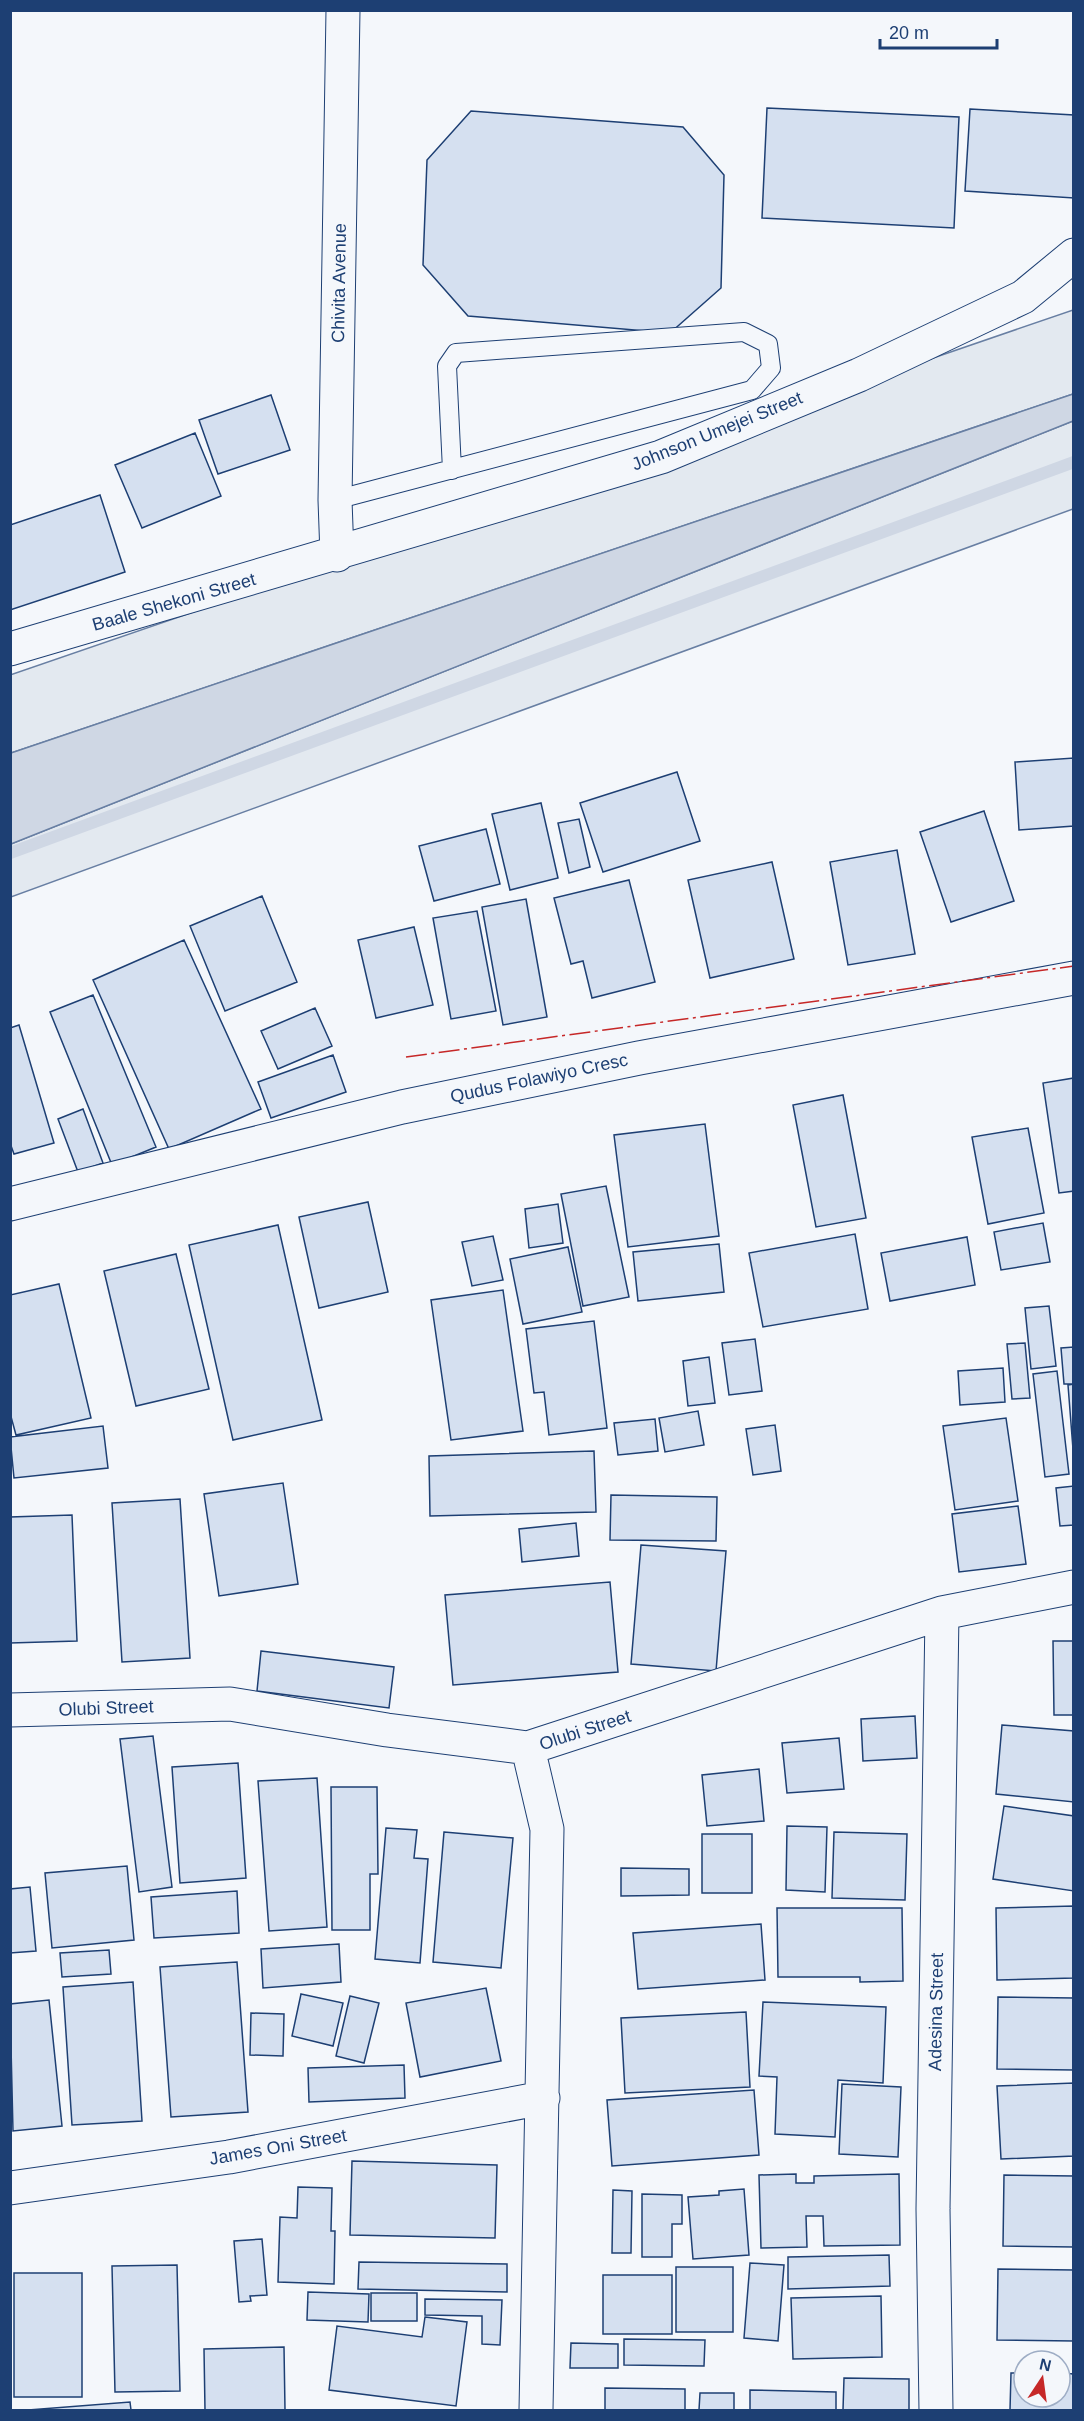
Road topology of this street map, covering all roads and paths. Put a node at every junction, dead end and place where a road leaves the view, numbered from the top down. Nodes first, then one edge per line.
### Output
1 (343, 10) edge
2 (1074, 255) edge
3 (452, 470) junction
4 (335, 500) junction
5 (337, 555) junction
6 (10, 649) edge
7 (1074, 978) edge
8 (10, 1204) edge
9 (1074, 1587) edge
10 (942, 1613) junction
11 (10, 1710) edge
12 (528, 1748) junction
13 (543, 2098) junction
14 (10, 2188) edge
15 (536, 2410) edge
16 (936, 2410) edge

1 - 4 street, Chivita Avenue
2 - 5 street, Johnson Umejei Street
3 - 3 lane
3 - 4 lane
4 - 5 street, Chivita Avenue
5 - 6 street, Baale Shekoni Street
7 - 8 street, Qudus Folawiyo Cresc
9 - 10 street, Olubi Street
10 - 12 street, Olubi Street
10 - 16 street, Adesina Street
11 - 12 street, Olubi Street
12 - 13 street
13 - 14 street, James Oni Street
13 - 15 street

